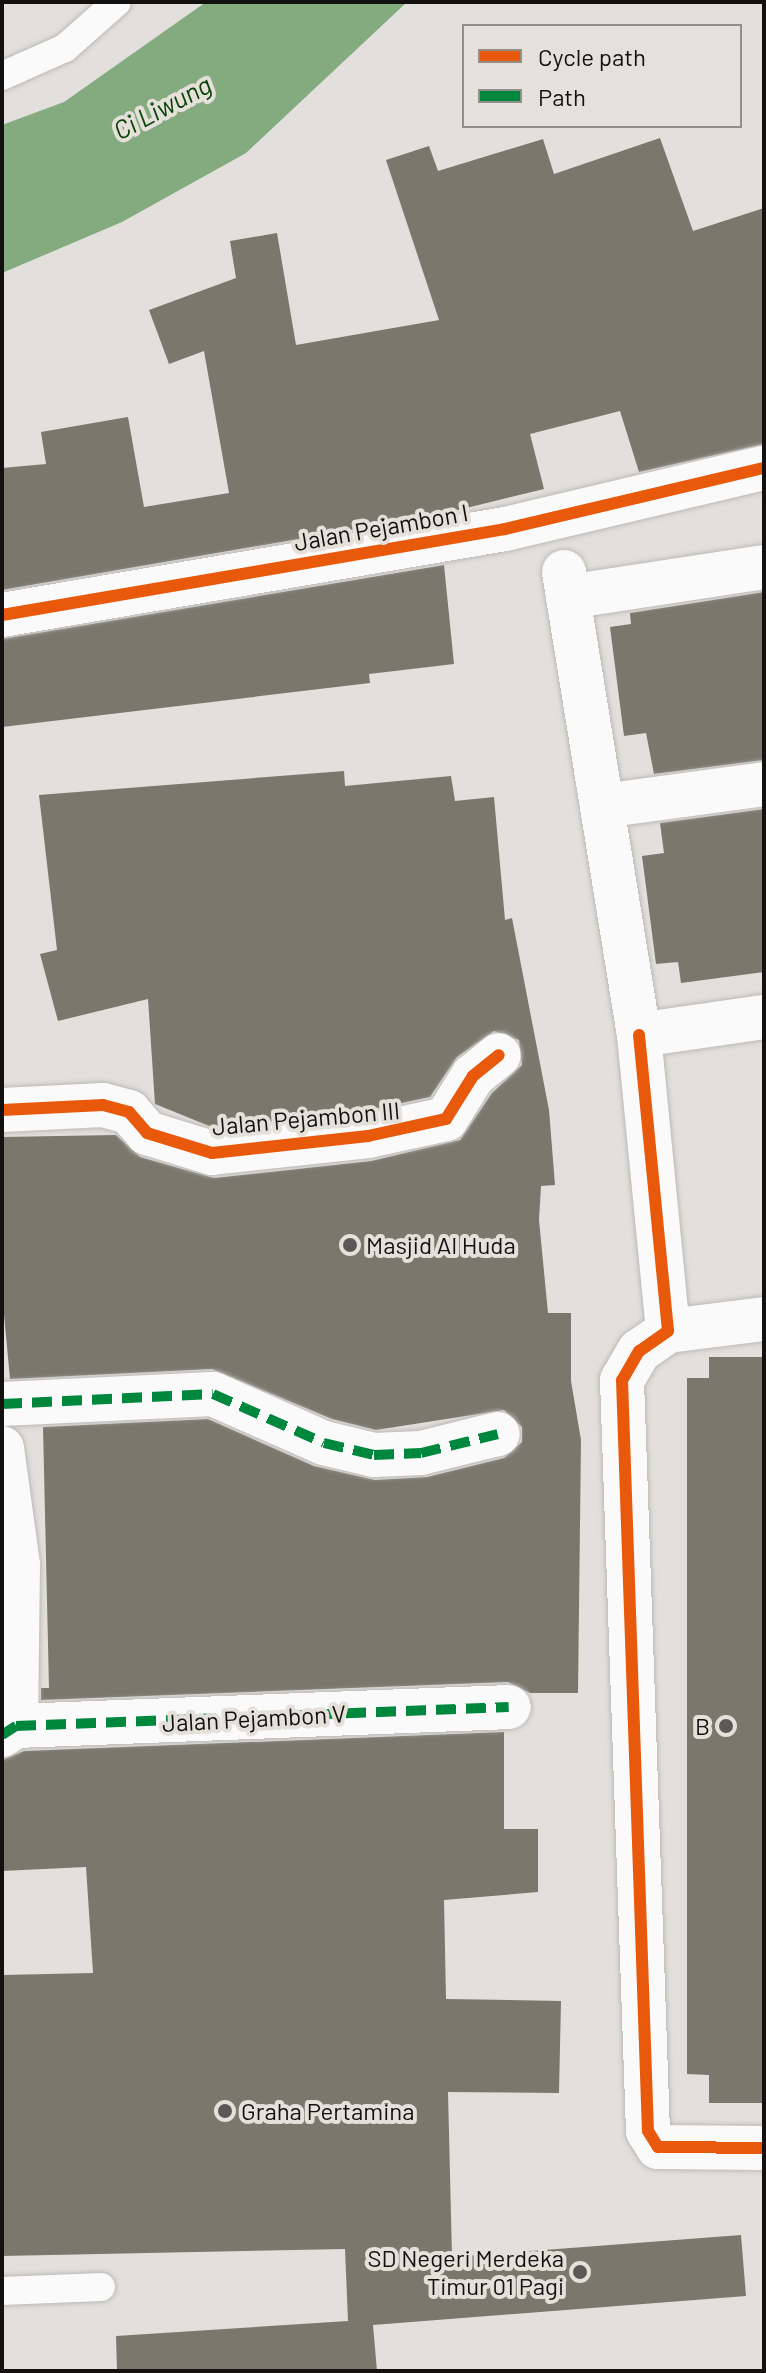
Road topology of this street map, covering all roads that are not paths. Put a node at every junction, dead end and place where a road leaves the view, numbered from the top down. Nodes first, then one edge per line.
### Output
1 (117, 2) edge
2 (2, 76) edge
3 (764, 468) edge
4 (764, 567) edge
5 (2, 615) edge
6 (764, 784) edge
7 (602, 806) junction
8 (764, 1017) edge
9 (639, 1035) junction
10 (499, 1055) dead end
11 (2, 1110) edge
12 (764, 1319) edge
13 (668, 1331) junction
14 (2, 1404) edge
15 (498, 1434) dead end
16 (2, 1448) edge
17 (509, 1707) dead end
18 (9, 1730) edge
19 (764, 2148) edge
20 (101, 2287) dead end
21 (2, 2291) edge

1 - 2 lane
3 - 5 street, Jalan Pejambon I
4 - 7 street
6 - 7 street
7 - 9 street
8 - 9 street
9 - 13 street
10 - 11 street, Jalan Pejambon III
12 - 13 street
13 - 19 street
14 - 15 street
16 - 18 street
17 - 18 street, Jalan Pejambon V
20 - 21 lane

